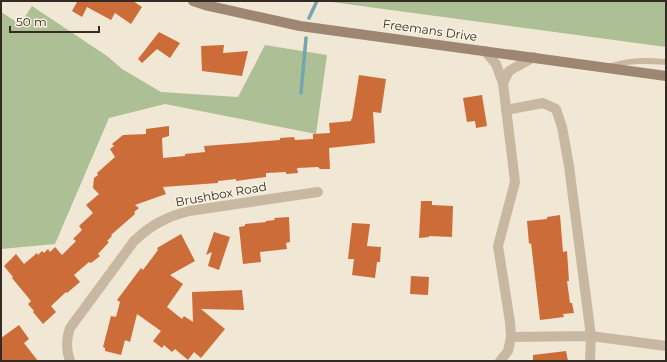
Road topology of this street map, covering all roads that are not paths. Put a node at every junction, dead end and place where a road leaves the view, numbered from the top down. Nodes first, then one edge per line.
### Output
1 (193, 1) edge
2 (485, 51) junction
3 (534, 57) junction
4 (666, 62) edge
5 (607, 67) junction
6 (666, 76) edge
7 (503, 83) junction
8 (506, 110) junction
9 (318, 192) dead end
10 (591, 336) junction
11 (511, 337) junction
12 (666, 346) edge
13 (70, 361) edge
14 (500, 361) edge
15 (590, 361) edge

1 - 2 main road, Freemans Drive
2 - 3 main road, Freemans Drive
2 - 7 street
3 - 5 main road, Freemans Drive
3 - 7 street
4 - 5 lane
5 - 6 main road, Freemans Drive
7 - 8 street
8 - 10 street
8 - 11 street
9 - 13 street, Brushbox Road
10 - 11 street
10 - 12 street
10 - 15 street
11 - 14 street

